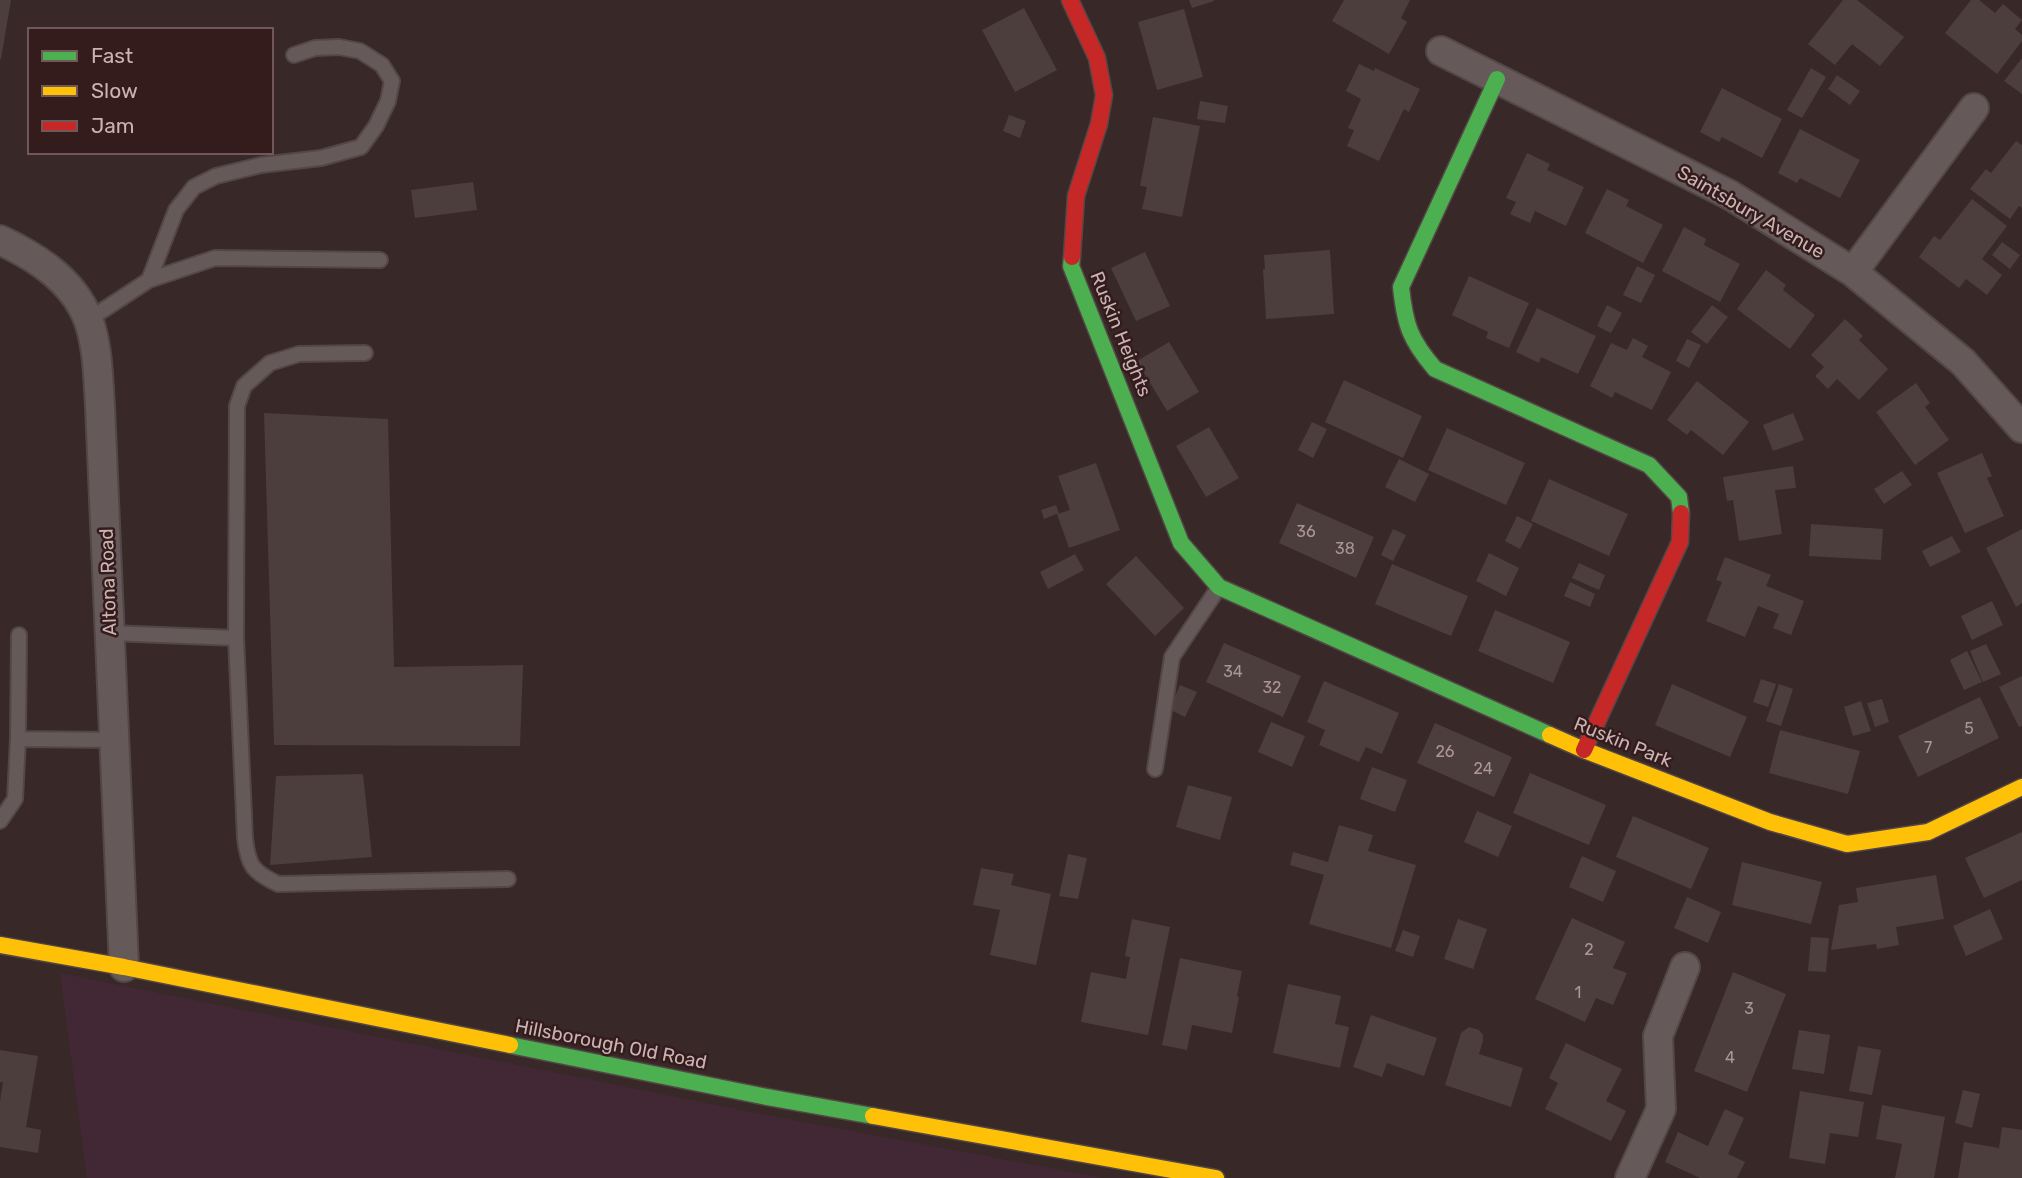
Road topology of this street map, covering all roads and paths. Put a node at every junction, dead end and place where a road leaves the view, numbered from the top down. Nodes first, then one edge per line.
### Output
1 (1070, 0) edge
2 (1441, 51) dead end
3 (294, 55) dead end
4 (1497, 79) junction
5 (1974, 108) dead end
6 (0, 240) edge
7 (380, 260) dead end
8 (1853, 271) junction
9 (149, 280) junction
10 (88, 320) junction
11 (365, 353) dead end
12 (2022, 428) edge
13 (1219, 587) junction
14 (110, 633) junction
15 (19, 635) dead end
16 (236, 638) junction
17 (18, 739) junction
18 (115, 740) junction
19 (1584, 750) junction
20 (1155, 769) dead end
21 (2022, 788) edge
22 (0, 821) edge
23 (508, 878) dead end
24 (0, 945) edge
25 (124, 967) junction
26 (1685, 967) dead end
27 (1216, 1178) edge
28 (1630, 1178) edge

1 - 13 street, Ruskin Heights
2 - 4 street, Saintsbury Avenue
3 - 9 lane
4 - 8 street, Saintsbury Avenue
4 - 19 street
5 - 8 street
6 - 10 street, Altona Road
7 - 9 lane
8 - 12 street, Saintsbury Avenue
9 - 10 lane
10 - 14 street, Altona Road
11 - 16 lane
13 - 19 street, Ruskin Park
13 - 20 lane
14 - 16 lane
14 - 18 street, Altona Road
15 - 17 lane
16 - 23 lane
17 - 18 lane
17 - 22 lane
18 - 25 street, Altona Road
19 - 21 street, Ruskin Park
24 - 25 street, Hillsborough Old Road
25 - 27 street, Hillsborough Old Road
26 - 28 street

